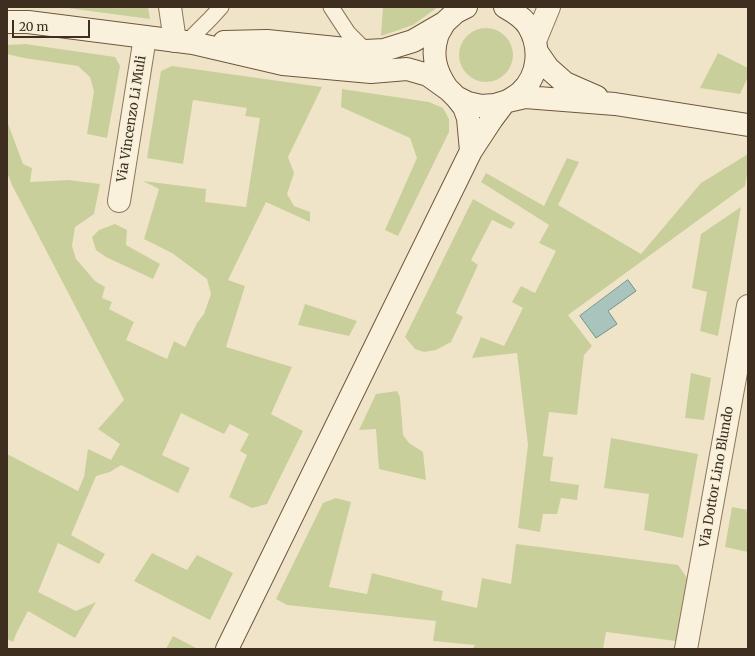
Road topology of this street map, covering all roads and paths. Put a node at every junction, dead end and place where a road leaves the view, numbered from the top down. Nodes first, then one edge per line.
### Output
1 (170, 7) edge
2 (221, 7) edge
3 (331, 7) edge
4 (466, 7) edge
5 (505, 7) edge
6 (549, 7) edge
7 (7, 22) edge
8 (444, 23) junction
9 (145, 37) junction
10 (185, 42) junction
11 (536, 46) junction
12 (366, 51) junction
13 (453, 93) junction
14 (506, 102) junction
15 (615, 104) junction
16 (748, 125) edge
17 (471, 151) junction
18 (119, 201) dead end
19 (748, 306) edge
20 (227, 649) edge
21 (686, 649) edge

1 - 10 main road
2 - 10 lane
3 - 12 lane
4 - 8 main road
5 - 11 main road
6 - 11 main road
7 - 9 main road
8 - 12 main road
8 - 13 main road
9 - 10 main road
9 - 18 main road, Via Vincenzo Li Muli
10 - 12 main road
10 - 13 main road
11 - 14 main road
11 - 15 main road
13 - 14 main road
13 - 17 main road
14 - 15 main road
14 - 17 main road
15 - 16 main road
17 - 20 main road
19 - 21 main road, Via Dottor Lino Blundo

